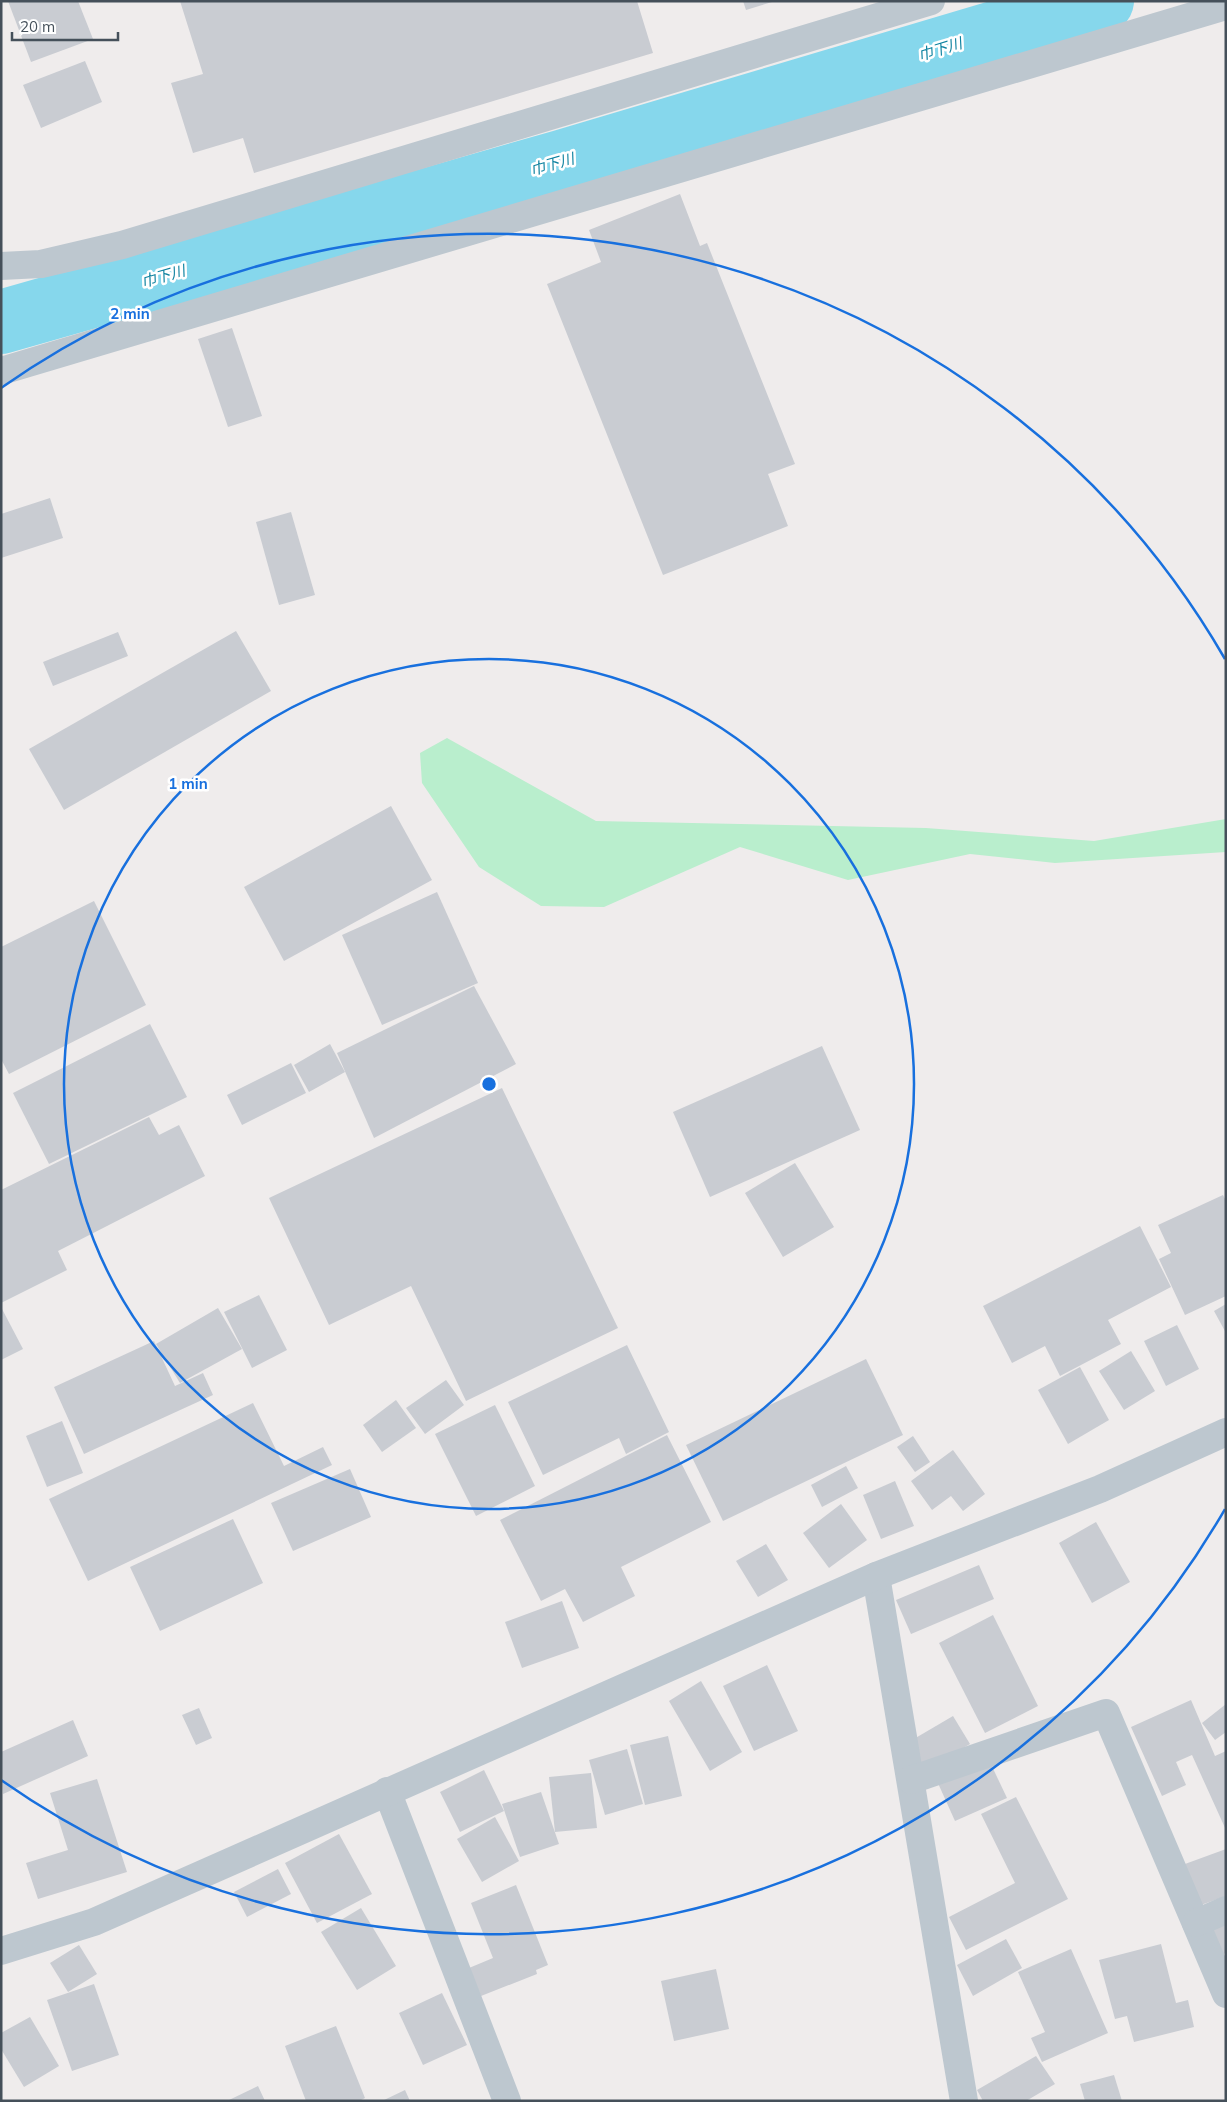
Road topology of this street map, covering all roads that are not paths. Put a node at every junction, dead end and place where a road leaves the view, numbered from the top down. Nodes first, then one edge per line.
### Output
1 (931, 1) edge
2 (1226, 6) edge
3 (1, 266) edge
4 (1, 371) edge
5 (1226, 1432) edge
6 (876, 1576) junction
7 (912, 1780) junction
8 (388, 1791) junction
9 (1226, 1910) edge
10 (1196, 1923) junction
11 (1, 1951) edge
12 (1226, 1994) edge
13 (507, 2101) edge
14 (964, 2101) edge

1 - 3 street
2 - 4 street
5 - 6 street
6 - 7 street
6 - 8 street
7 - 10 street
7 - 14 street
8 - 11 street
8 - 13 street
9 - 10 street
10 - 12 street

